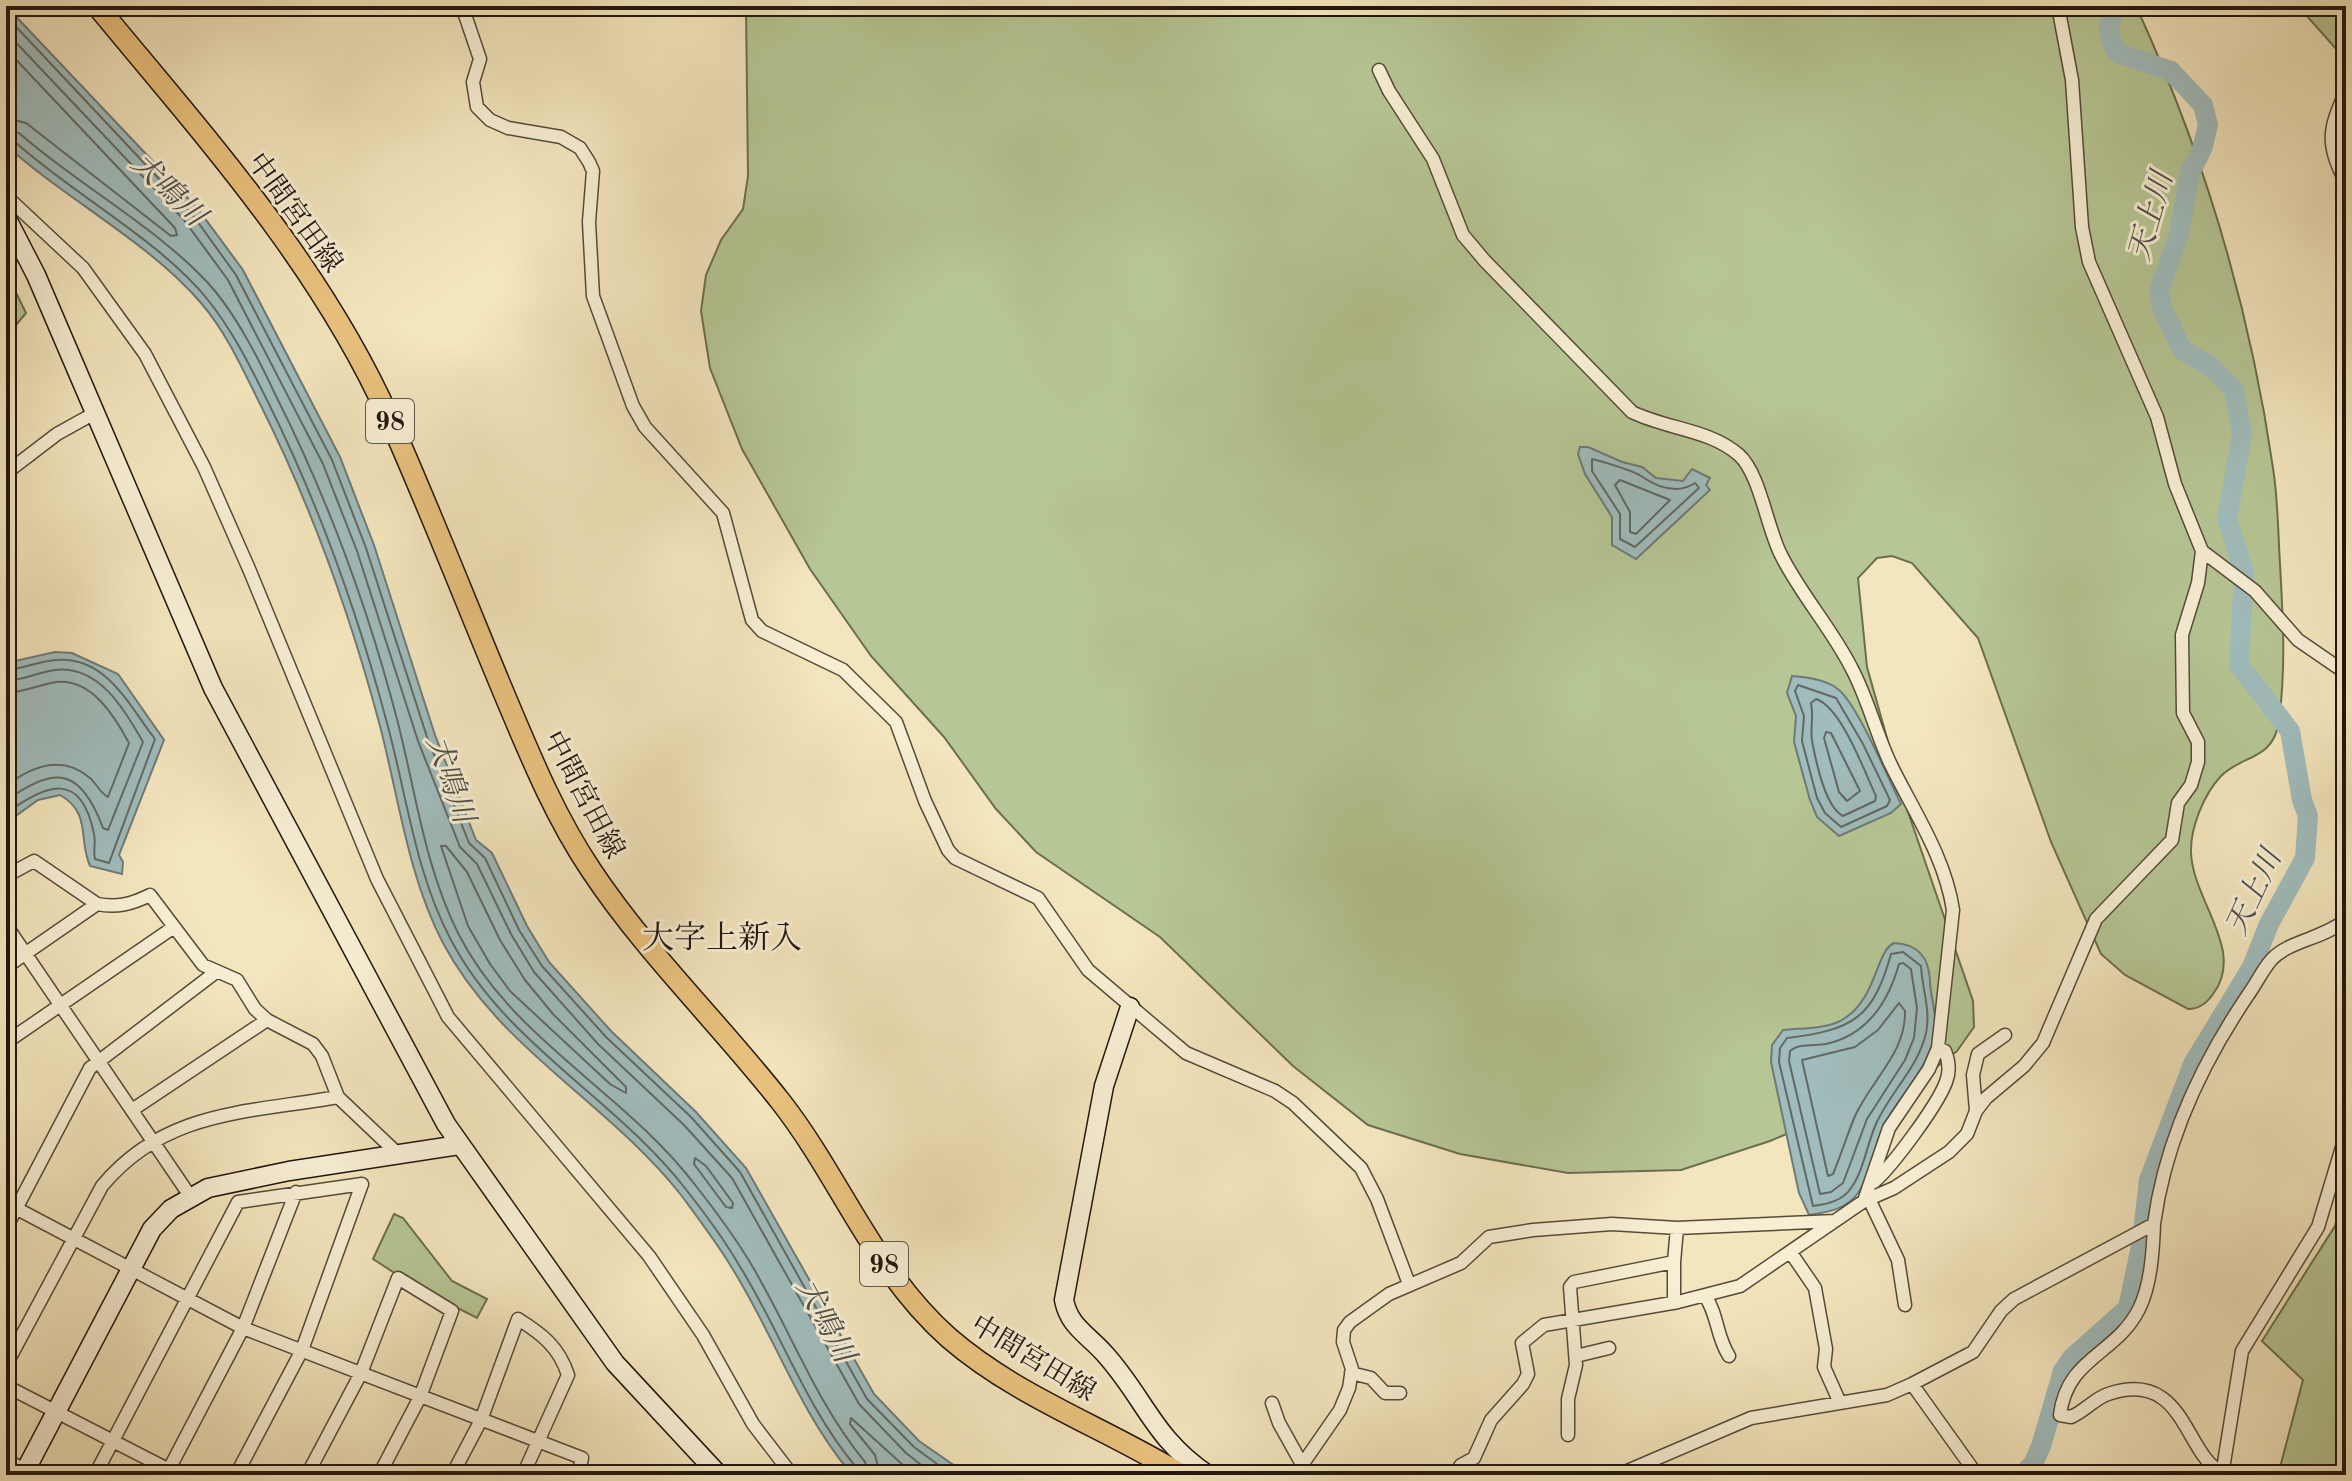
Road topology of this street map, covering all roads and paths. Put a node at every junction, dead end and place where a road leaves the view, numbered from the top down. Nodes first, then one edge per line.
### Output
1 (97, 6) edge
2 (462, 6) edge
3 (2058, 6) edge
4 (1379, 70) dead end
5 (2346, 91) edge
6 (2346, 183) edge
7 (6, 196) edge
8 (6, 217) edge
9 (93, 414) junction
10 (6, 473) edge
11 (2202, 551) junction
12 (2346, 673) edge
13 (6, 876) edge
14 (97, 904) junction
15 (2346, 920) edge
16 (6, 925) edge
17 (174, 927) junction
18 (26, 954) junction
19 (6, 967) edge
20 (216, 972) junction
21 (61, 1006) junction
22 (1130, 1007) junction
23 (267, 1020) junction
24 (2005, 1035) dead end
25 (1938, 1048) junction
26 (6, 1052) edge
27 (97, 1061) junction
28 (338, 1097) junction
29 (132, 1110) junction
30 (1976, 1111) junction
31 (2346, 1134) edge
32 (153, 1140) junction
33 (459, 1145) junction
34 (397, 1153) junction
35 (1871, 1184) junction
36 (296, 1192) junction
37 (190, 1196) junction
38 (1866, 1200) junction
39 (11, 1206) edge
40 (1837, 1221) junction
41 (2154, 1224) junction
42 (6, 1228) edge
43 (1677, 1228) junction
44 (72, 1238) junction
45 (1791, 1253) junction
46 (1674, 1262) junction
47 (130, 1269) junction
48 (1409, 1284) junction
49 (1705, 1296) junction
50 (188, 1299) junction
51 (1674, 1303) junction
52 (1905, 1305) dead end
53 (1575, 1320) junction
54 (243, 1328) junction
55 (1609, 1348) dead end
56 (302, 1350) junction
57 (1576, 1356) junction
58 (1729, 1356) dead end
59 (6, 1365) edge
60 (361, 1373) junction
61 (1351, 1373) junction
62 (1912, 1384) junction
63 (6, 1386) edge
64 (1400, 1393) dead end
65 (420, 1397) junction
66 (1272, 1403) dead end
67 (1840, 1403) junction
68 (56, 1412) junction
69 (481, 1420) junction
70 (1568, 1435) dead end
71 (112, 1442) junction
72 (541, 1442) junction
73 (6, 1460) edge
74 (1302, 1471) edge
75 (24, 1472) edge
76 (171, 1473) edge
77 (2222, 1474) edge
78 (95, 1475) edge
79 (236, 1475) edge
80 (307, 1475) edge
81 (379, 1475) edge
82 (452, 1475) edge
83 (523, 1475) edge
84 (578, 1475) edge
85 (719, 1475) edge
86 (792, 1475) edge
87 (1182, 1475) edge
88 (1208, 1475) edge
89 (1454, 1475) edge
90 (1618, 1475) edge
91 (1977, 1475) edge

1 - 87 main road, 中間宮田線 / 98
2 - 22 street
3 - 11 street
4 - 25 street
5 - 6 street
7 - 86 street
8 - 9 street
9 - 10 street
9 - 33 street
11 - 12 street
11 - 30 street
13 - 14 street
14 - 17 street
14 - 18 street
15 - 41 street
16 - 18 street
17 - 20 street
17 - 21 street
18 - 19 street
18 - 21 street
20 - 23 street
20 - 27 street
21 - 26 street
21 - 27 street
22 - 48 street
22 - 88 street
23 - 28 street
23 - 29 street
24 - 30 street
25 - 35 street
25 - 35 street
27 - 29 street
27 - 39 street
28 - 32 street
28 - 34 street
29 - 32 street
30 - 38 street
31 - 77 street
32 - 37 street
32 - 44 street
33 - 34 street
33 - 85 street
34 - 37 street
35 - 38 street
36 - 50 street
36 - 54 street
36 - 56 street
37 - 47 street
38 - 40 street
38 - 52 street
39 - 42 street
39 - 44 street
40 - 43 street
40 - 45 street
41 - 62 street
41 - 77 street
43 - 46 street
43 - 48 street
44 - 47 street
44 - 59 street
45 - 49 street
45 - 67 street
46 - 51 street
46 - 53 street
47 - 50 street
47 - 68 street
48 - 61 street
49 - 51 street
49 - 58 street
50 - 54 street
50 - 71 street
51 - 53 street
53 - 57 street
53 - 89 street
54 - 56 street
54 - 76 street
55 - 57 street
56 - 60 street
56 - 79 street
57 - 70 street
60 - 65 street
60 - 65 street
60 - 80 street
61 - 64 street
61 - 74 street
62 - 67 street
62 - 91 street
63 - 68 street
65 - 69 street
65 - 81 street
66 - 74 street
67 - 90 street
68 - 71 street
68 - 75 street
69 - 72 street
69 - 72 street
69 - 82 street
71 - 76 street
71 - 78 street
72 - 83 street
72 - 84 street
73 - 75 street

